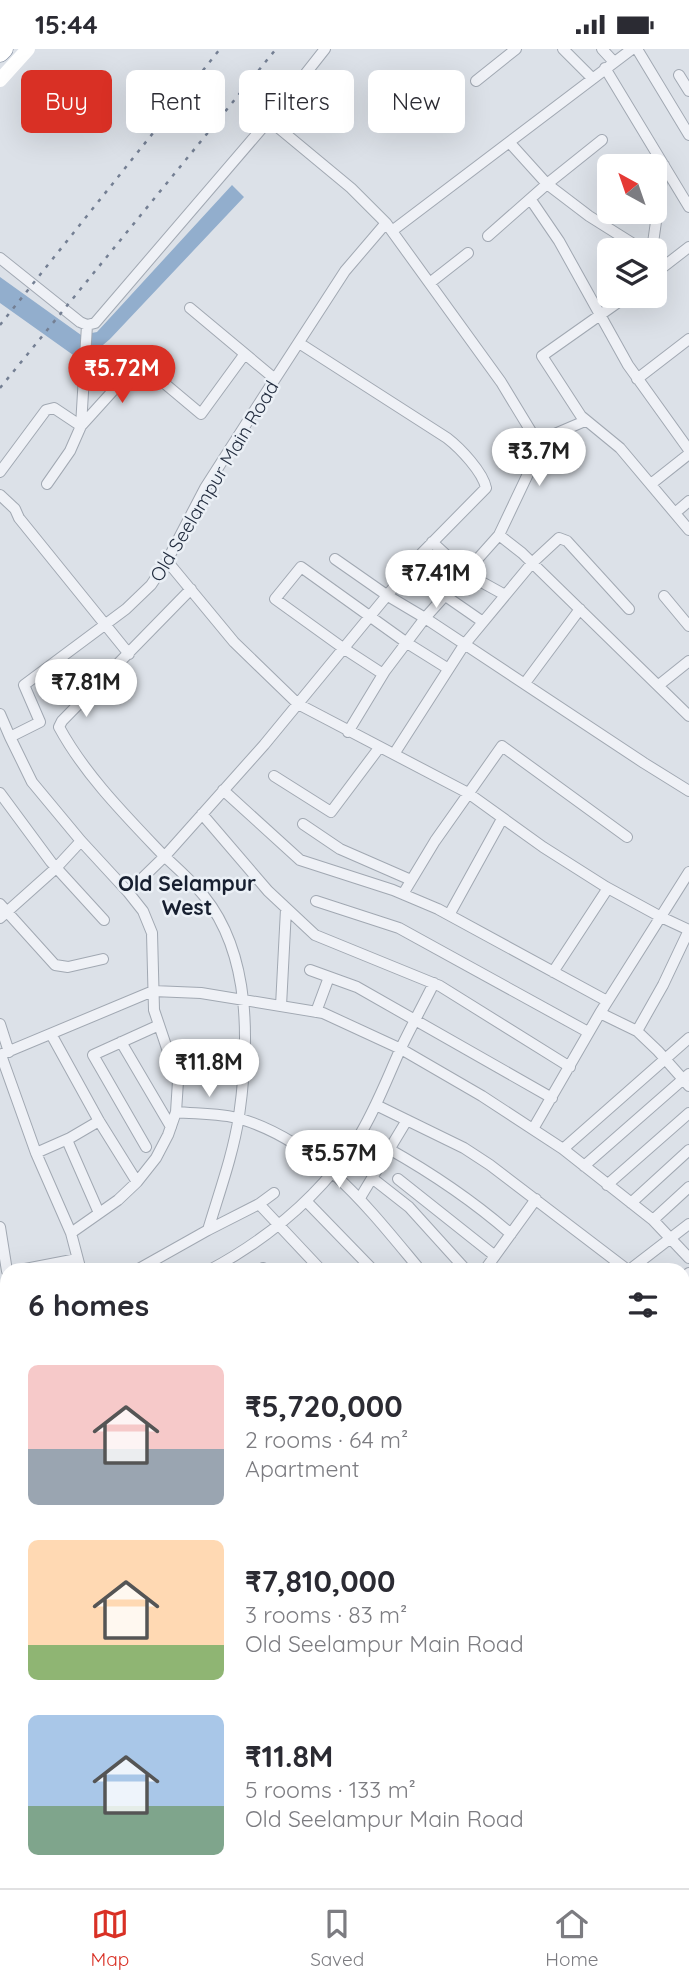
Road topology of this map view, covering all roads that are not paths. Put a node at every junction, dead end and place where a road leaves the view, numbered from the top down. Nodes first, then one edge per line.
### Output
1 (4, 49) edge
2 (28, 49) edge
3 (325, 49) edge
4 (516, 49) edge
5 (563, 49) edge
6 (603, 49) edge
7 (632, 49) edge
8 (637, 49) edge
9 (0, 53) edge
10 (609, 65) junction
11 (308, 70) edge
12 (679, 75) dead end
13 (592, 78) junction
14 (0, 80) edge
15 (476, 81) dead end
16 (689, 91) edge
17 (258, 133) edge
18 (285, 133) edge
19 (689, 135) edge
20 (602, 140) dead end
21 (510, 143) junction
22 (658, 154) edge
23 (667, 170) edge
24 (547, 184) junction
25 (531, 200) junction
26 (689, 207) edge
27 (391, 230) junction
28 (488, 236) dead end
29 (624, 238) edge
30 (689, 247) edge
31 (468, 253) dead end
32 (0, 258) edge
33 (667, 265) edge
34 (431, 282) junction
35 (190, 308) dead end
36 (610, 308) edge
37 (600, 316) junction
38 (87, 329) junction
39 (689, 339) edge
40 (299, 343) junction
41 (243, 355) junction
42 (275, 379) junction
43 (637, 379) junction
44 (585, 421) junction
45 (81, 426) junction
46 (536, 442) junction
47 (689, 452) edge
48 (0, 472) edge
49 (47, 484) dead end
50 (651, 484) junction
51 (0, 495) edge
52 (689, 501) edge
53 (675, 513) junction
54 (689, 530) edge
55 (499, 535) junction
56 (432, 542) junction
57 (335, 559) dead end
58 (167, 561) junction
59 (532, 563) junction
60 (408, 570) junction
61 (466, 573) junction
62 (191, 589) junction
63 (505, 595) junction
64 (388, 596) junction
65 (445, 596) junction
66 (664, 596) dead end
67 (580, 609) junction
68 (629, 609) dead end
69 (370, 617) junction
70 (425, 618) junction
71 (483, 622) junction
72 (105, 625) junction
73 (689, 626) edge
74 (407, 643) junction
75 (464, 645) junction
76 (343, 648) junction
77 (129, 654) junction
78 (689, 661) edge
79 (447, 668) junction
80 (383, 674) junction
81 (525, 683) junction
82 (659, 685) junction
83 (298, 704) junction
84 (0, 713) edge
85 (689, 716) edge
86 (348, 732) junction
87 (10, 737) junction
88 (379, 748) junction
89 (394, 754) junction
90 (274, 776) dead end
91 (223, 790) junction
92 (689, 790) edge
93 (0, 793) edge
94 (468, 793) junction
95 (202, 814) junction
96 (502, 818) junction
97 (303, 824) dead end
98 (627, 837) dead end
99 (81, 841) junction
100 (165, 856) junction
101 (56, 868) junction
102 (689, 872) edge
103 (411, 880) junction
104 (608, 888) junction
105 (128, 892) junction
106 (402, 894) junction
107 (316, 901) dead end
108 (286, 909) junction
109 (3, 912) edge
110 (449, 915) junction
111 (661, 917) junction
112 (104, 920) dead end
113 (689, 930) edge
114 (103, 959) dead end
115 (310, 971) dead end
116 (553, 972) junction
117 (329, 977) junction
118 (434, 983) junction
119 (153, 991) junction
120 (244, 999) junction
121 (607, 1001) junction
122 (281, 1006) junction
123 (316, 1012) junction
124 (600, 1013) junction
125 (415, 1020) junction
126 (0, 1024) edge
127 (157, 1026) junction
128 (637, 1031) junction
129 (589, 1032) junction
130 (51, 1034) junction
131 (689, 1038) edge
132 (121, 1042) junction
133 (401, 1049) junction
134 (3, 1054) edge
135 (665, 1059) junction
136 (570, 1067) junction
137 (687, 1080) edge
138 (552, 1098) junction
139 (376, 1105) junction
140 (176, 1112) junction
141 (689, 1113) edge
142 (238, 1118) junction
143 (407, 1120) junction
144 (99, 1121) junction
145 (171, 1127) junction
146 (533, 1129) junction
147 (66, 1140) junction
148 (145, 1147) dead end
149 (389, 1149) junction
150 (563, 1149) junction
151 (689, 1150) edge
152 (36, 1153) junction
153 (584, 1166) junction
154 (334, 1172) junction
155 (372, 1178) junction
156 (398, 1179) dead end
157 (138, 1182) junction
158 (607, 1185) junction
159 (689, 1187) edge
160 (274, 1193) dead end
161 (360, 1198) junction
162 (536, 1199) junction
163 (307, 1202) junction
164 (631, 1203) junction
165 (259, 1204) junction
166 (99, 1213) junction
167 (653, 1220) junction
168 (689, 1224) edge
169 (280, 1226) junction
170 (0, 1227) edge
171 (208, 1230) junction
172 (71, 1233) junction
173 (511, 1234) junction
174 (670, 1237) junction
175 (495, 1256) junction
176 (689, 1258) edge
177 (78, 1259) junction
178 (6, 1263) edge
179 (57, 1263) edge
180 (79, 1263) edge
181 (149, 1263) edge
182 (221, 1263) edge
183 (315, 1263) edge
184 (366, 1263) edge
185 (414, 1263) edge
186 (460, 1263) edge
187 (490, 1263) edge
188 (619, 1263) edge
189 (637, 1263) edge

1 - 9 highway
2 - 14 main road
3 - 11 street
4 - 15 street
5 - 13 street
6 - 10 street
7 - 10 street, Old Seelampur Main Road
8 - 19 street
10 - 13 street, Old Seelampur Main Road
10 - 22 street
12 - 16 street
13 - 21 street, Old Seelampur Main Road
17 - 38 street
18 - 27 street
20 - 24 street
21 - 24 street
21 - 27 street, Old Seelampur Main Road
23 - 26 street
24 - 25 street
24 - 29 street
25 - 28 street
25 - 37 street
27 - 34 street
27 - 40 street, Old Seelampur Main Road
30 - 33 street
31 - 34 street
32 - 38 street
34 - 46 street
35 - 41 street
36 - 37 street
37 - 43 street
37 - 44 street
38 - 45 street
39 - 43 street
40 - 42 street, Old Seelampur Main Road
40 - 56 street
41 - 42 street
41 - 45 street
42 - 58 street, Old Seelampur Main Road
43 - 47 street
44 - 46 street
44 - 50 street
45 - 48 street
45 - 49 street
46 - 55 street
47 - 50 street
50 - 53 street
51 - 72 street
52 - 53 street
53 - 54 street
55 - 59 street
55 - 61 street
56 - 60 street
56 - 61 street
57 - 64 street
58 - 62 street
58 - 72 street, Old Seelampur Main Road
59 - 63 street
59 - 67 street
59 - 68 street
60 - 64 street
60 - 65 street
61 - 63 street
61 - 65 street
62 - 77 street
62 - 83 street
63 - 71 street
64 - 69 street
64 - 70 street
65 - 70 street
65 - 71 street
66 - 73 street
67 - 81 street
67 - 82 street
69 - 74 street
69 - 76 street
69 - 76 street
70 - 74 street
70 - 75 street
71 - 75 street
72 - 77 street
72 - 87 street, Old Seelampur Main Road
74 - 79 street
74 - 80 street
75 - 79 street
75 - 81 street
76 - 80 street
76 - 83 street
77 - 100 street
78 - 82 street
79 - 89 street
80 - 86 street
81 - 92 street
82 - 85 street
83 - 86 street
83 - 91 street
84 - 87 street
86 - 88 street
87 - 99 street
88 - 89 street
88 - 90 street
89 - 94 street
91 - 95 street
91 - 106 street
93 - 101 street
94 - 96 street
94 - 98 street
94 - 103 street
95 - 100 street
95 - 108 street
96 - 104 street
96 - 110 street
97 - 103 street
99 - 101 street
99 - 105 street
100 - 105 street
100 - 120 street
101 - 109 street
101 - 112 street
102 - 111 street
103 - 106 street
104 - 111 street
104 - 116 street
105 - 119 street
106 - 110 street
107 - 129 street
108 - 118 street
108 - 122 street
109 - 114 street
110 - 116 street
111 - 113 street
111 - 121 street
113 - 128 street
115 - 117 street
116 - 121 street
117 - 123 street
117 - 125 street
118 - 125 street
118 - 136 street
119 - 120 street
119 - 127 street
119 - 130 street
120 - 122 street
120 - 142 street
121 - 124 street
122 - 123 street
123 - 133 street
124 - 128 street
124 - 129 street
125 - 133 street
125 - 138 street
126 - 134 street
127 - 132 street
127 - 140 street
128 - 135 street
129 - 136 street
130 - 134 street
130 - 144 street
131 - 135 street
132 - 145 street
132 - 148 street
133 - 139 street
133 - 146 street
134 - 152 street
135 - 137 street
135 - 150 street
136 - 138 street
137 - 153 street
138 - 146 street
139 - 143 street
139 - 154 street
140 - 142 street
140 - 145 street
141 - 158 street
142 - 154 street
142 - 171 street
143 - 149 street
143 - 162 street
144 - 147 street
144 - 157 street
145 - 157 street
146 - 150 street
147 - 152 street
147 - 166 street
149 - 155 street
149 - 173 street
150 - 153 street
151 - 164 street
152 - 172 street
153 - 158 street
154 - 161 street
154 - 163 street
155 - 161 street
155 - 186 street
156 - 175 street
157 - 166 street
158 - 164 street
159 - 167 street
160 - 165 street
161 - 185 street
162 - 173 street
162 - 188 street
163 - 169 street
163 - 184 street
164 - 167 street
165 - 169 street
165 - 171 street
166 - 172 street
167 - 174 street
168 - 174 street
169 - 182 street
169 - 183 street
170 - 178 street
171 - 181 street
172 - 177 street
173 - 175 street
174 - 176 street
174 - 189 street
175 - 187 street
177 - 179 street
177 - 180 street

